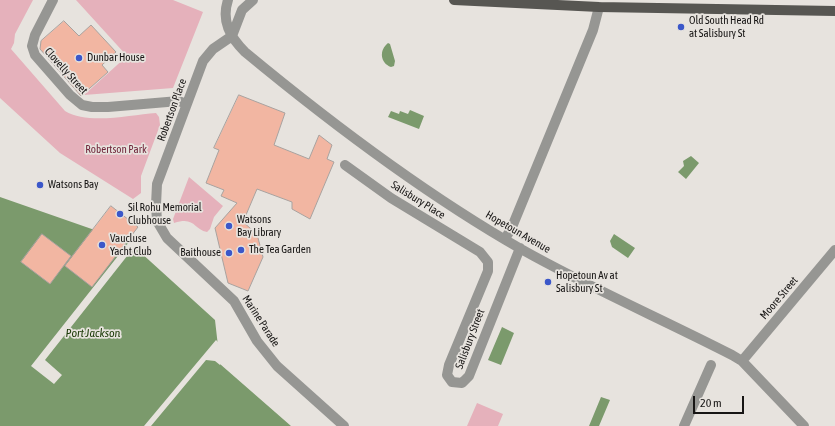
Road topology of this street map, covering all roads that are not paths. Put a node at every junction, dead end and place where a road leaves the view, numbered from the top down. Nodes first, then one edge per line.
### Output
1 (53, 0) edge
2 (228, 0) edge
3 (253, 0) edge
4 (454, 0) edge
5 (612, 3) edge
6 (599, 6) junction
7 (835, 12) edge
8 (232, 36) junction
9 (186, 104) junction
10 (345, 165) dead end
11 (156, 205) joint
12 (505, 240) junction
13 (520, 248) junction
14 (835, 250) edge
15 (480, 252) joint
16 (742, 361) junction
17 (711, 365) dead end
18 (344, 426) edge
19 (684, 426) edge
20 (804, 426) edge

1 - 9 street, Clovelly Street
2 - 8 street, Hopetoun Avenue
3 - 8 street
4 - 6 main road
5 - 6 main road
5 - 7 main road
6 - 12 street
8 - 9 street, Robertson Place
8 - 12 street, Hopetoun Avenue
9 - 11 street, Robertson Place
10 - 15 street, Salisbury Place
11 - 18 street, Marine Parade
12 - 13 street, Hopetoun Avenue
13 - 15 street, Salisbury Street
13 - 16 street, Hopetoun Avenue
14 - 16 street, Moore Street
16 - 20 street, Hopetoun Avenue
17 - 19 street

